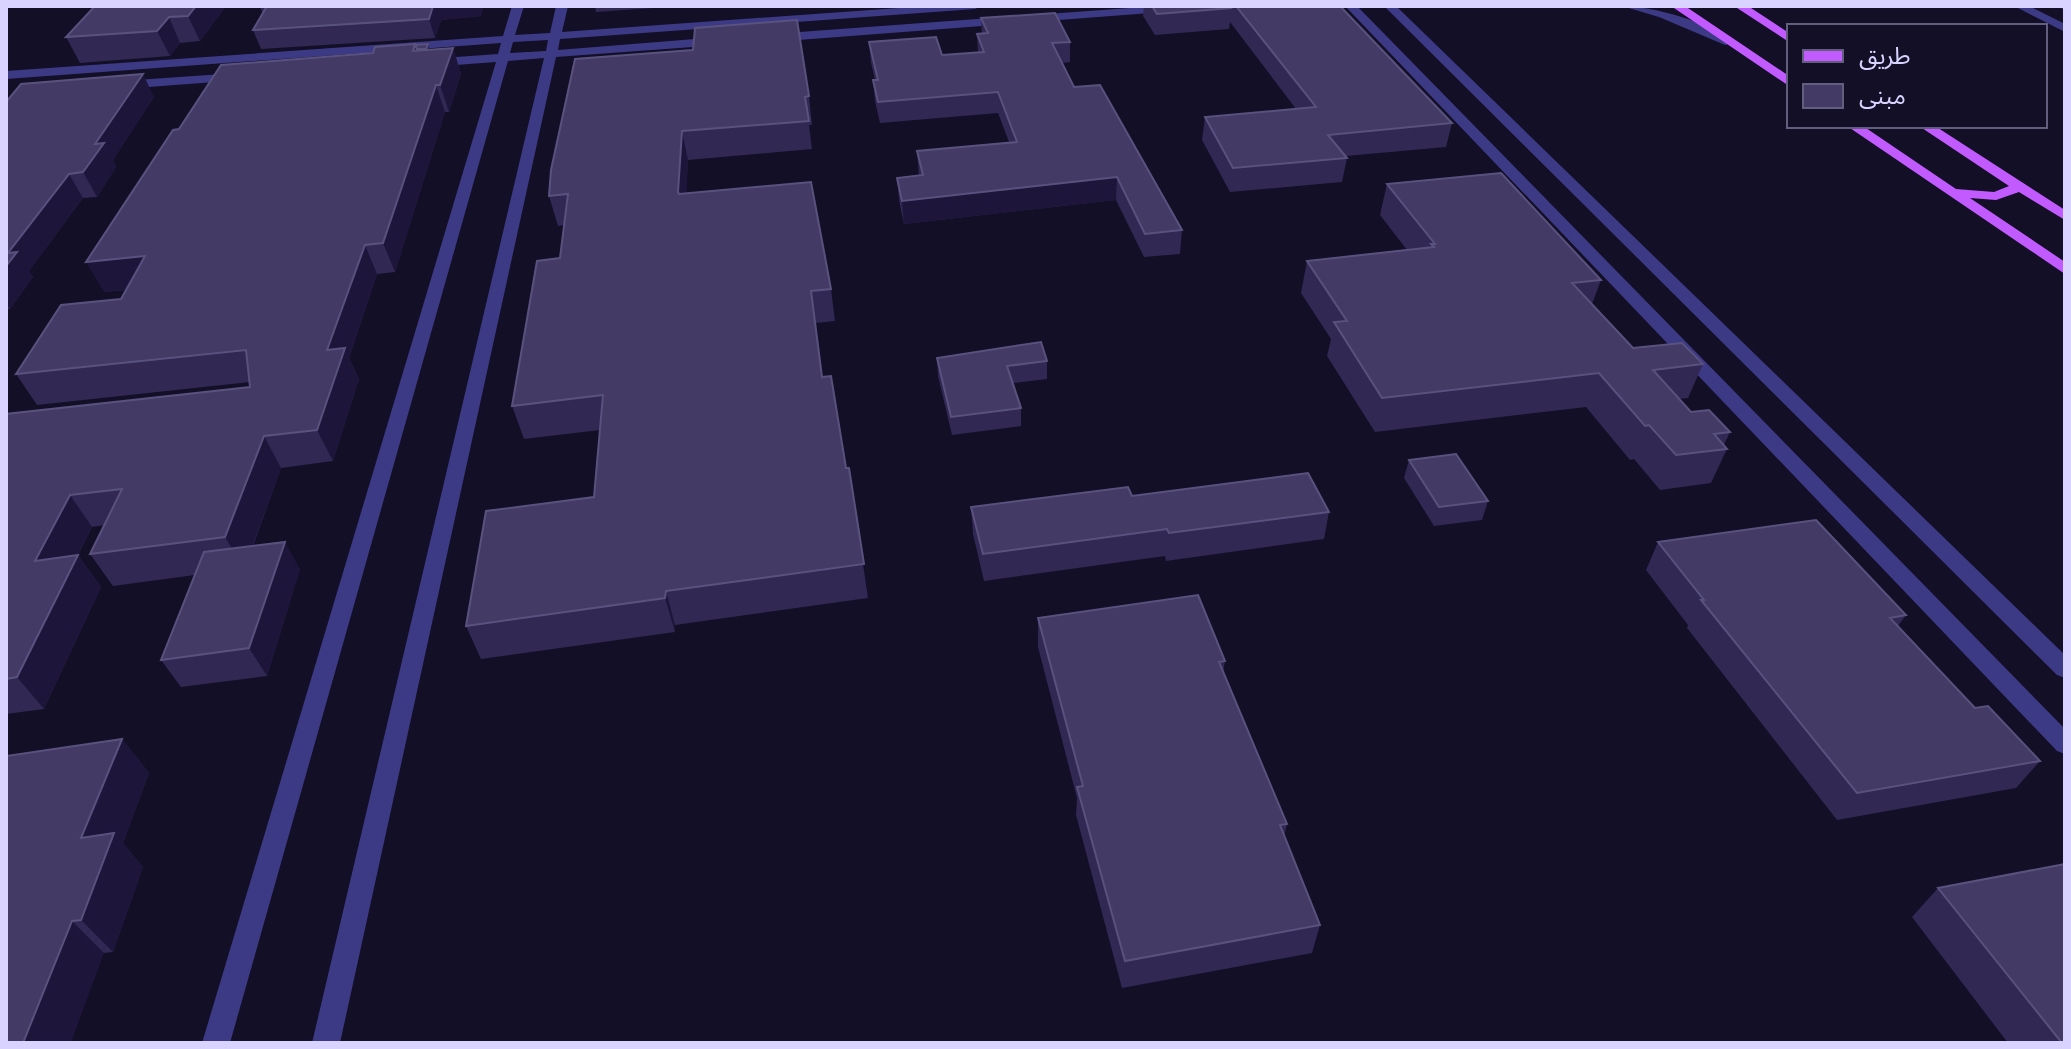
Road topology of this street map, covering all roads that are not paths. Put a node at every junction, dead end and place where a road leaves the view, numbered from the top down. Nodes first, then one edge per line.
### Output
1 (518, 6) edge
2 (562, 6) edge
3 (975, 6) edge
4 (1203, 6) edge
5 (1351, 6) edge
6 (1390, 6) edge
7 (1628, 6) edge
8 (1677, 6) edge
9 (1740, 6) edge
10 (2020, 6) edge
11 (2065, 29) edge
12 (1787, 37) edge
13 (752, 39) edge
14 (737, 40) edge
15 (1729, 42) junction
16 (553, 45) junction
17 (506, 48) junction
18 (410, 64) edge
19 (6, 75) edge
20 (253, 76) edge
21 (1787, 81) edge
22 (114, 86) edge
23 (1857, 128) edge
24 (1929, 128) edge
25 (2019, 187) junction
26 (1953, 192) junction
27 (2065, 216) edge
28 (2065, 269) edge
29 (2065, 669) edge
30 (2065, 744) edge
31 (216, 1043) edge
32 (326, 1043) edge

1 - 17 street
2 - 16 street
3 - 16 street
4 - 13 street
5 - 30 street
6 - 29 street
7 - 15 street
8 - 15 main road
9 - 12 main road
10 - 11 street
14 - 16 street
15 - 21 main road
16 - 17 street
16 - 17 street
16 - 32 street
17 - 18 street
17 - 19 street
17 - 31 street
20 - 22 street
23 - 26 main road
24 - 25 main road
25 - 26 main road
25 - 27 main road
26 - 28 main road

